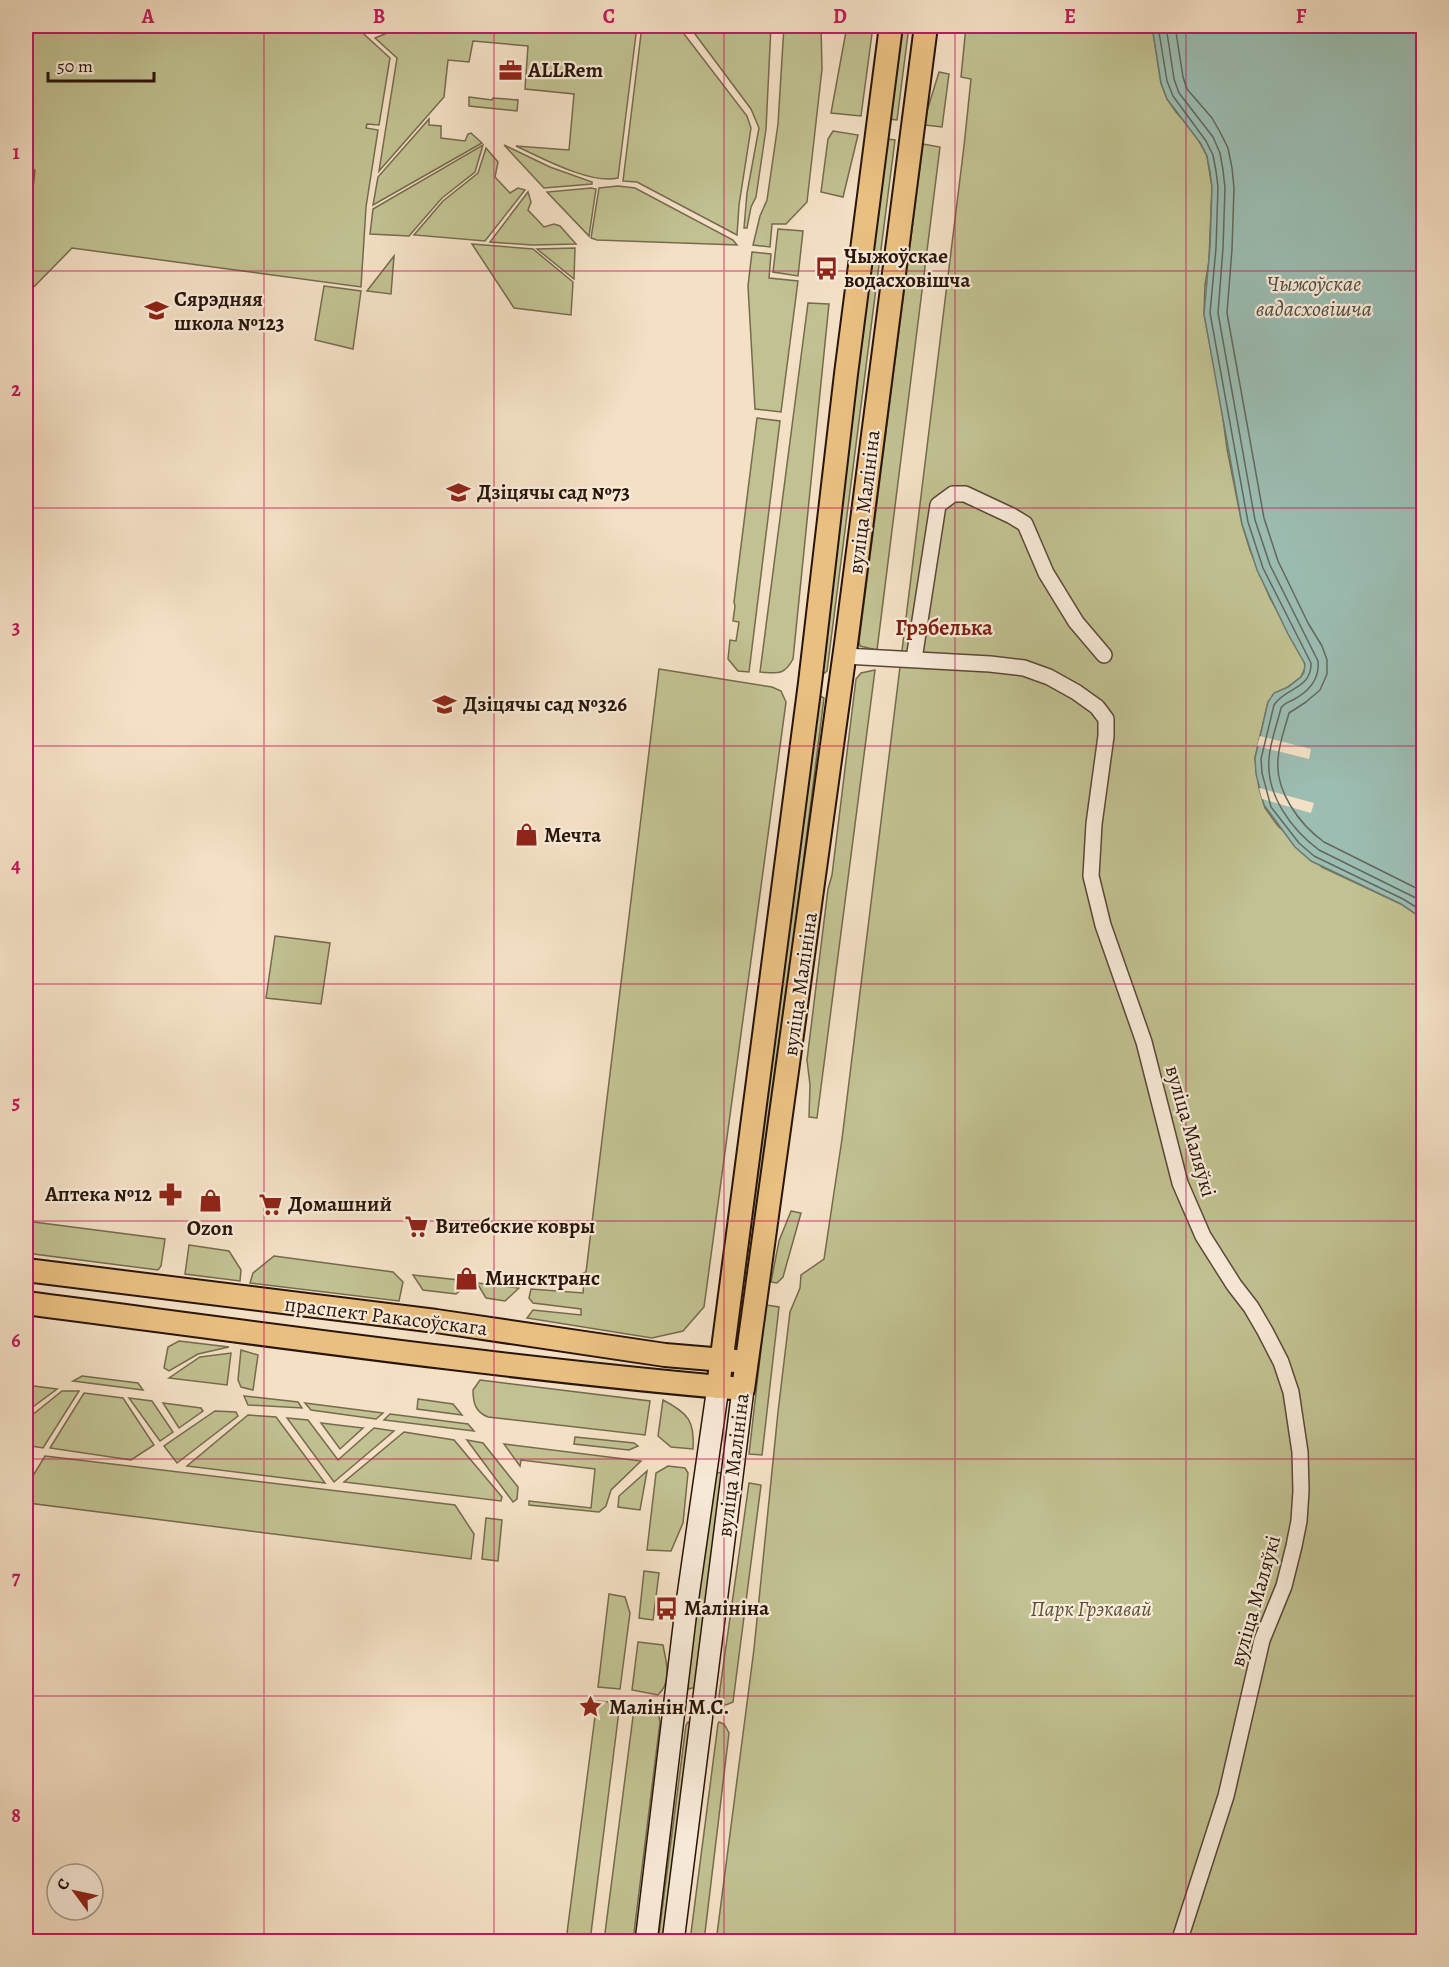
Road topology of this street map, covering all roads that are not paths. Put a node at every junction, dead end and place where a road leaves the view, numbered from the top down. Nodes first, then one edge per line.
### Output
1 (891, 26) edge
2 (926, 26) edge
3 (1104, 655) dead end
4 (845, 656) junction
5 (914, 659) junction
6 (810, 682) junction
7 (840, 686) junction
8 (26, 1270) edge
9 (26, 1303) edge
10 (721, 1359) junction
11 (747, 1362) junction
12 (717, 1387) junction
13 (743, 1389) junction
14 (646, 1941) edge
15 (673, 1941) edge
16 (1179, 1941) edge

1 - 6 main road, вуліца Малініна
2 - 4 main road, вуліца Малініна
3 - 5 street
4 - 5 street, вуліца Маляўкі
4 - 7 main road, вуліца Малініна
5 - 16 street, вуліца Маляўкі
6 - 7 main road
6 - 10 main road, вуліца Малініна
7 - 11 main road, вуліца Малініна
8 - 10 main road, праспект Ракасоўскага
9 - 12 main road, праспект Ракасоўскага
10 - 11 main road, праспект Ракасоўскага
10 - 12 main road, вуліца Малініна
11 - 13 main road, вуліца Малініна
12 - 13 main road, праспект Ракасоўскага
12 - 14 main road, вуліца Малініна
13 - 15 main road, вуліца Малініна

